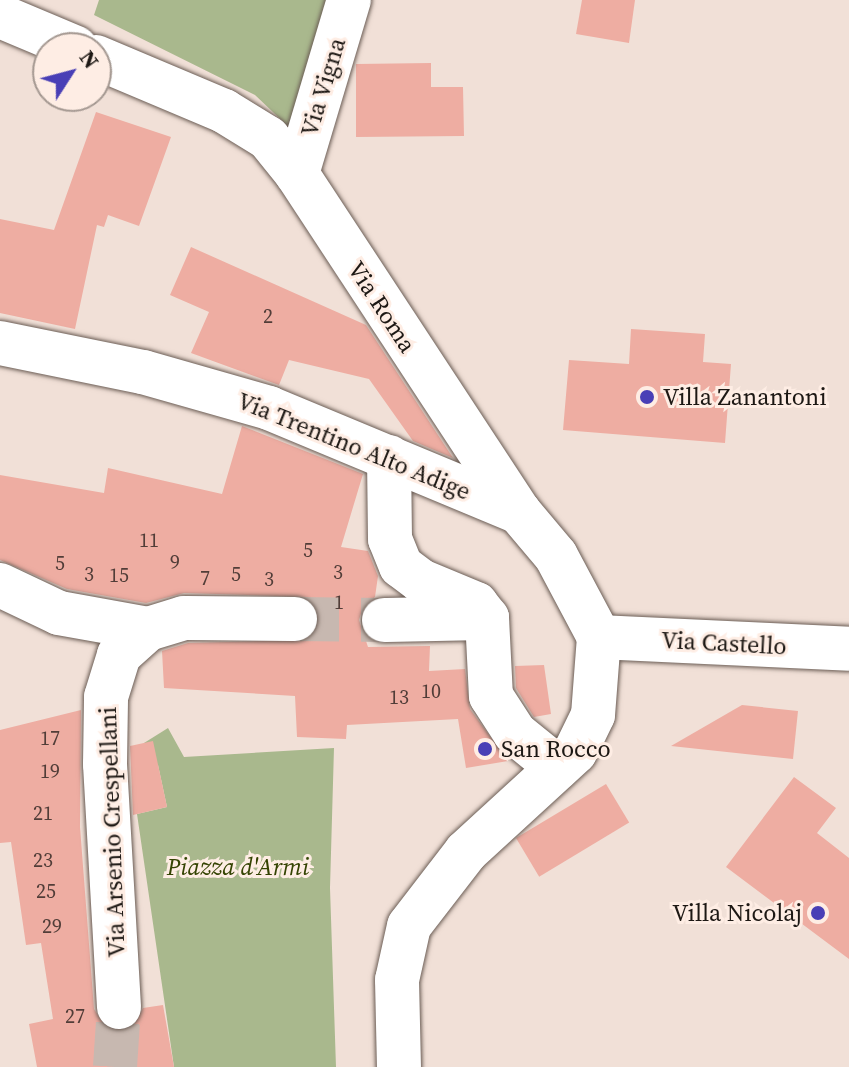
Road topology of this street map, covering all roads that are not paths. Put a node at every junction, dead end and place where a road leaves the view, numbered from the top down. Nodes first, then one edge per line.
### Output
1 (349, 0) edge
2 (0, 16) edge
3 (38, 32) edge
4 (112, 64) edge
5 (297, 174) junction
6 (0, 343) edge
7 (389, 457) junction
8 (519, 512) junction
9 (0, 585) edge
10 (487, 618) junction
11 (295, 619) tunnel mouth
12 (384, 620) tunnel mouth
13 (148, 629) junction
14 (599, 637) junction
15 (849, 649) edge
16 (558, 768) junction
17 (119, 1007) tunnel mouth
18 (399, 1067) edge

1 - 5 street, Via Vigna
2 - 3 street
4 - 5 street, Via Roma
5 - 8 street, Via Roma
6 - 7 street, Via Trentino Alto Adige
7 - 8 street, Via Trentino Alto Adige
7 - 10 street
8 - 14 street, Via Roma
9 - 13 street
10 - 12 street
10 - 16 street
11 - 13 street, Via Arsenio Crespellani
13 - 17 street, Via Arsenio Crespellani
14 - 15 street, Via Castello
14 - 16 street
16 - 18 street

